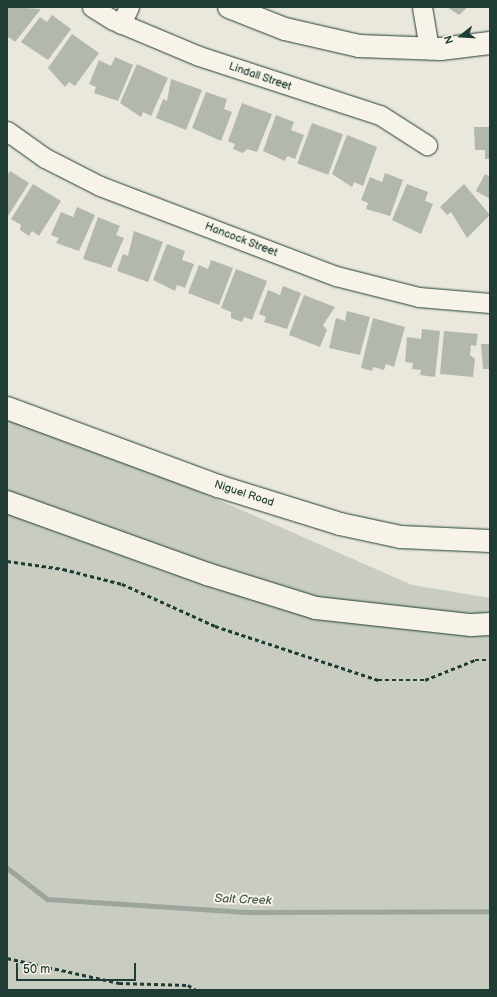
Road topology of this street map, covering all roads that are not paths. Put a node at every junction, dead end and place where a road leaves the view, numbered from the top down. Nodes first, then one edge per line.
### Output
1 (92, 7) edge
2 (229, 7) edge
3 (409, 7) edge
4 (422, 7) edge
5 (125, 15) edge
6 (490, 43) edge
7 (422, 49) junction
8 (7, 131) edge
9 (427, 145) dead end
10 (490, 303) edge
11 (7, 408) edge
12 (7, 502) edge
13 (490, 541) edge
14 (490, 624) edge

1 - 5 street, Lindall Street
2 - 7 main road
3 - 7 street
4 - 7 street
5 - 9 street, Lindall Street
6 - 7 main road
8 - 10 street, Hancock Street
11 - 13 main road, Niguel Road
12 - 14 main road

